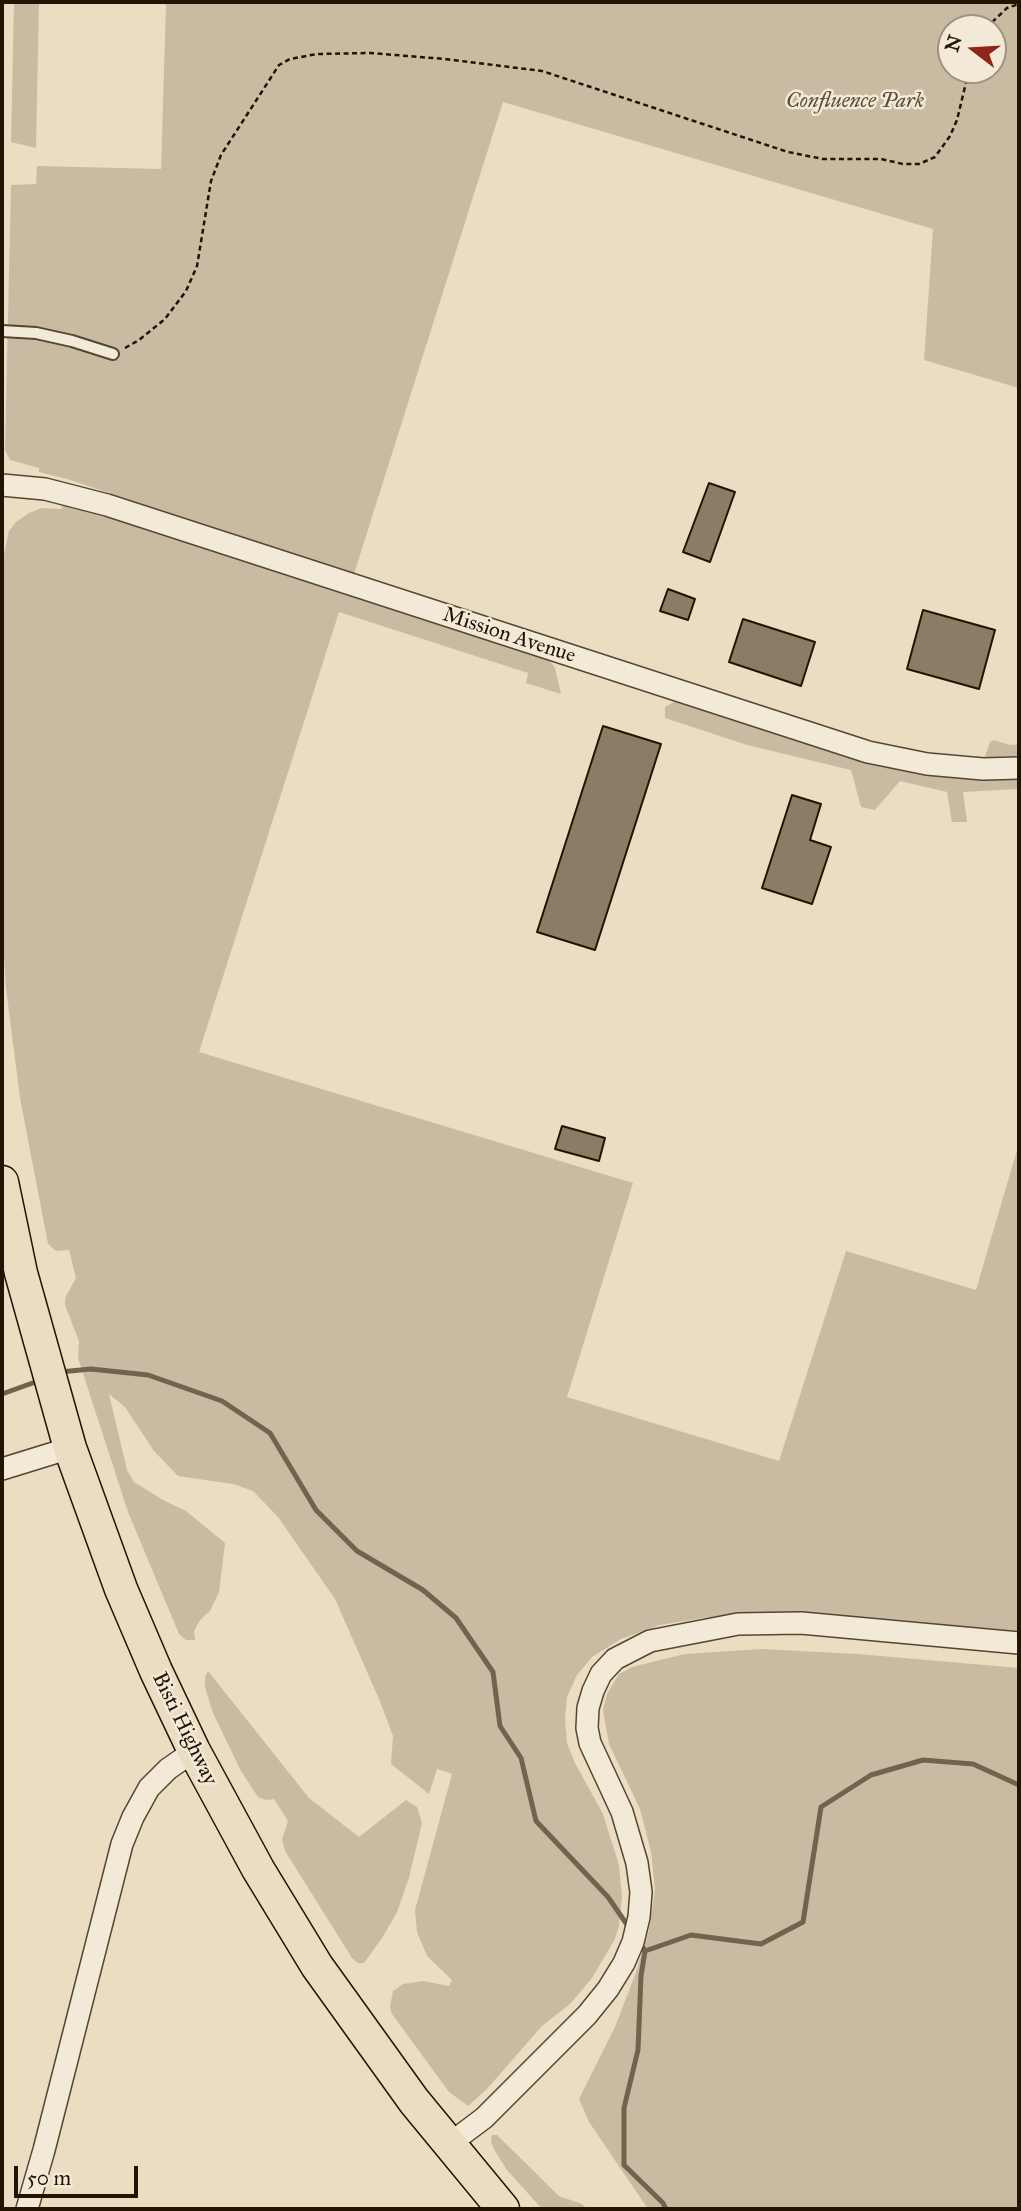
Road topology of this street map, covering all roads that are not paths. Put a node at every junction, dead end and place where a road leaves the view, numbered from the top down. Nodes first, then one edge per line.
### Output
1 (2, 331) edge
2 (113, 354) road end
3 (2, 485) edge
4 (1019, 768) edge
5 (2, 1182) edge
6 (70, 1448) junction
7 (2, 1469) edge
8 (1019, 1643) edge
9 (194, 1751) junction
10 (448, 2145) junction
11 (27, 2209) edge
12 (503, 2209) edge

1 - 2 lane
3 - 4 street, Mission Avenue
5 - 6 main road, Bisti Highway
6 - 7 street
6 - 9 main road, Bisti Highway
8 - 10 street
9 - 10 main road, Bisti Highway
9 - 11 street
10 - 12 main road, Bisti Highway

